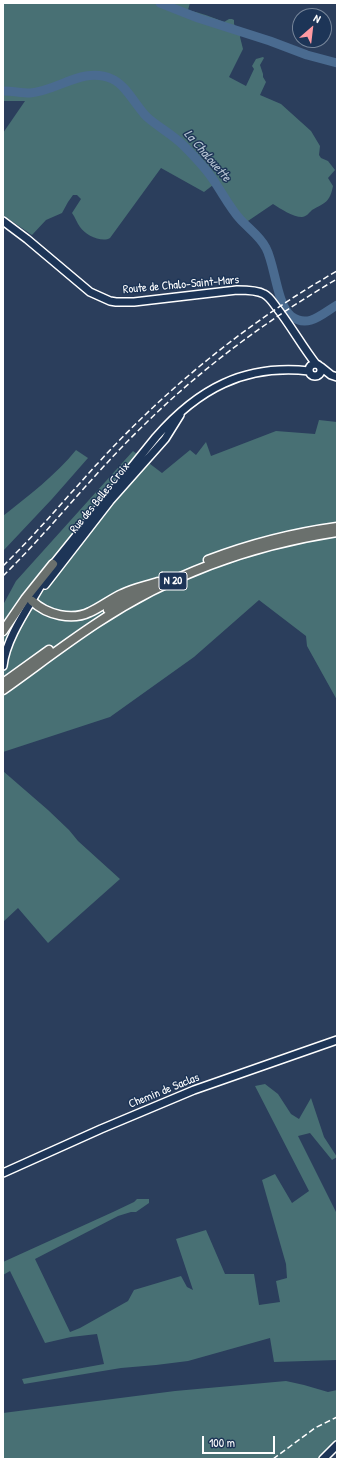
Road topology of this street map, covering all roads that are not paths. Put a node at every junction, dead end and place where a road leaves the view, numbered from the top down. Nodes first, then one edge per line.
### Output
1 (3, 221) edge
2 (315, 368) junction
3 (334, 376) edge
4 (170, 425) junction
5 (337, 527) edge
6 (337, 532) edge
7 (53, 564) junction
8 (158, 582) junction
9 (32, 601) junction
10 (3, 631) edge
11 (3, 666) edge
12 (3, 683) edge
13 (3, 690) edge
14 (337, 1040) edge
15 (3, 1173) edge
16 (337, 1445) edge
17 (323, 1459) edge

1 - 2 main road, Route de Chalo-Saint-Mars
2 - 3 main road
2 - 4 main road, Rue des Belles Croix
4 - 7 main road, Rue des Belles Croix
4 - 9 main road, Rue des Belles Croix
5 - 8 main road, N 20
6 - 13 main road, N 20
7 - 9 main road, Rue des Belles Croix
7 - 10 main road
8 - 9 main road
8 - 12 main road, N 20
9 - 11 main road
14 - 15 main road, Chemin de Saclas
16 - 17 main road

